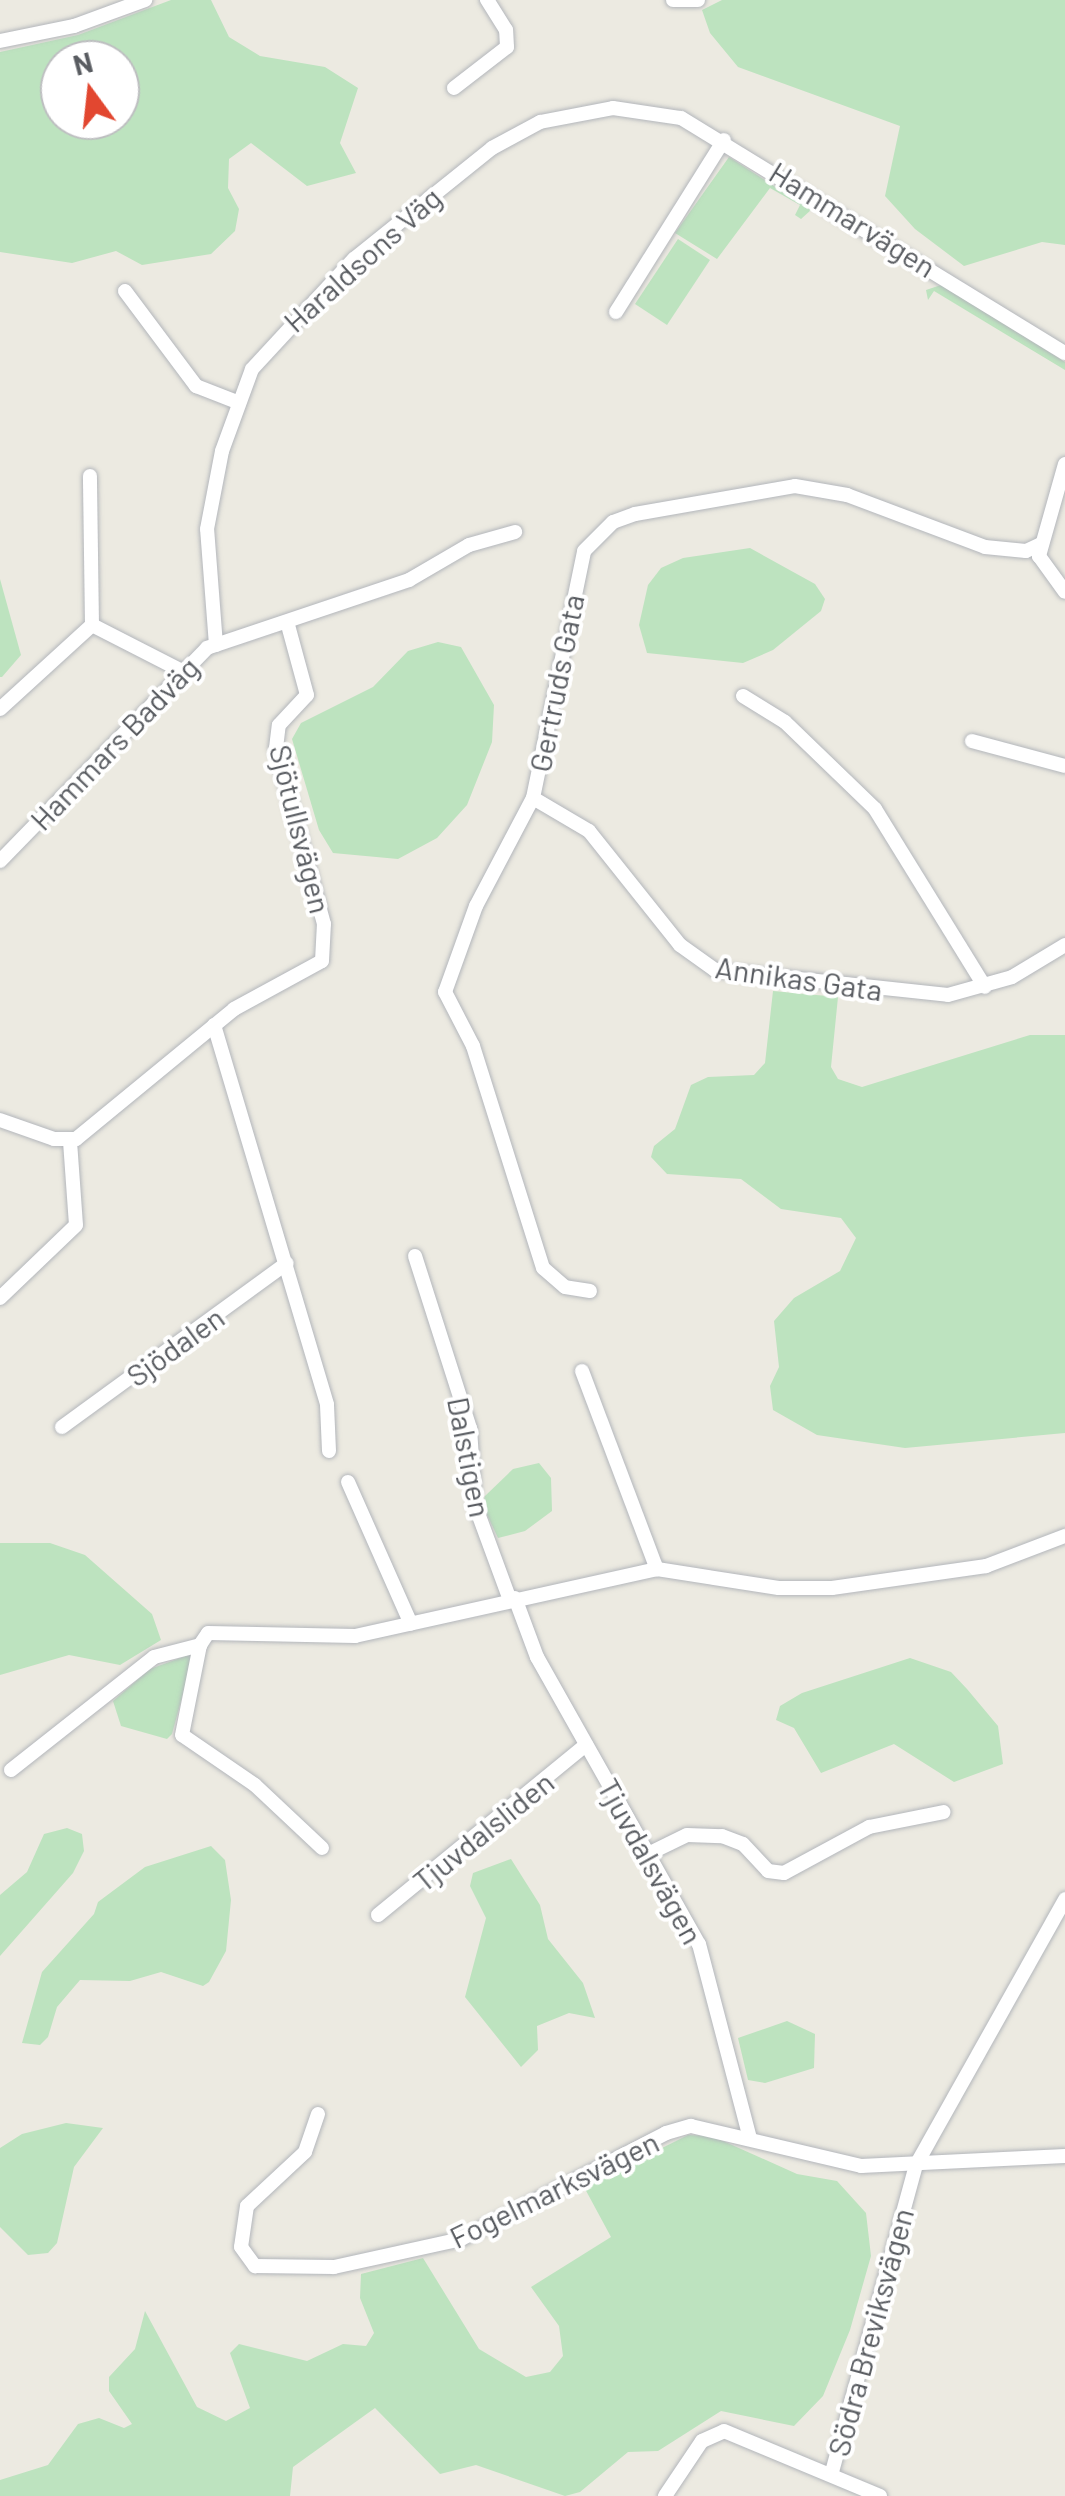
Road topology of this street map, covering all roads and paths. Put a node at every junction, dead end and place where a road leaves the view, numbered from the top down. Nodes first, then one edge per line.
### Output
1 (145, 0) edge
2 (487, 0) edge
3 (673, 0) edge
4 (698, 0) edge
5 (0, 40) edge
6 (454, 88) dead end
7 (632, 108) joint
8 (724, 140) junction
9 (125, 290) dead end
10 (616, 312) dead end
11 (1065, 353) edge
12 (237, 402) junction
13 (1065, 464) edge
14 (90, 476) dead end
15 (515, 532) dead end
16 (1041, 544) junction
17 (1065, 592) edge
18 (92, 625) junction
19 (288, 625) junction
20 (216, 644) junction
21 (182, 670) junction
22 (742, 696) dead end
23 (0, 709) edge
24 (972, 741) dead end
25 (1065, 766) edge
26 (533, 798) junction
27 (0, 860) edge
28 (1065, 945) edge
29 (985, 988) junction
30 (214, 1025) junction
31 (0, 1120) edge
32 (70, 1141) junction
33 (415, 1256) dead end
34 (287, 1262) junction
35 (590, 1291) dead end
36 (0, 1298) edge
37 (582, 1371) dead end
38 (62, 1427) dead end
39 (330, 1451) dead end
40 (348, 1482) dead end
41 (1065, 1536) edge
42 (658, 1569) junction
43 (512, 1599) junction
44 (410, 1624) junction
45 (200, 1644) junction
46 (586, 1745) junction
47 (11, 1770) dead end
48 (944, 1812) dead end
49 (322, 1848) dead end
50 (648, 1854) junction
51 (1065, 1898) edge
52 (378, 1915) dead end
53 (318, 2114) dead end
54 (750, 2138) junction
55 (1065, 2156) edge
56 (916, 2166) junction
57 (832, 2472) junction
58 (885, 2495) edge
59 (665, 2496) edge

1 - 5 street
2 - 6 street
3 - 4 street
7 - 8 street, Hammarvägen
7 - 12 street, Haraldsons Väg
8 - 10 street
8 - 11 street, Hammarvägen
9 - 12 street
12 - 20 street, Haraldsons Väg
13 - 16 street
14 - 18 street
15 - 19 street, Hammars Badväg
16 - 17 street
16 - 26 street, Gertruds Gata
18 - 21 street
18 - 23 street
19 - 20 street, Hammars Badväg
19 - 30 street, Sjötullsvägen
20 - 21 street, Hammars Badväg
21 - 27 street, Hammars Badväg
22 - 29 street
24 - 25 street
26 - 29 street, Annikas Gata
26 - 35 street, Gertruds Gata
28 - 29 street, Annikas Gata
30 - 32 street, Sjötullsvägen
30 - 34 street
31 - 32 street
32 - 36 street
33 - 43 street, Dalstigen
34 - 38 street, Sjödalen
34 - 39 street
37 - 42 street
40 - 44 street
41 - 42 street
42 - 43 street
43 - 44 street
43 - 46 street, Tjuvdalsvägen
44 - 45 street
45 - 47 street
45 - 49 street
46 - 50 street, Tjuvdalsvägen
46 - 52 street, Tjuvdalsliden
48 - 50 street
50 - 54 street, Tjuvdalsvägen
51 - 56 street, Södra Breviksvägen
53 - 54 street, Fogelmarksvägen
54 - 56 street, Fogelmarksvägen
55 - 56 street, Fogelmarksvägen
56 - 57 street, Södra Breviksvägen
57 - 58 street
57 - 59 street, Södra Breviksvägen

